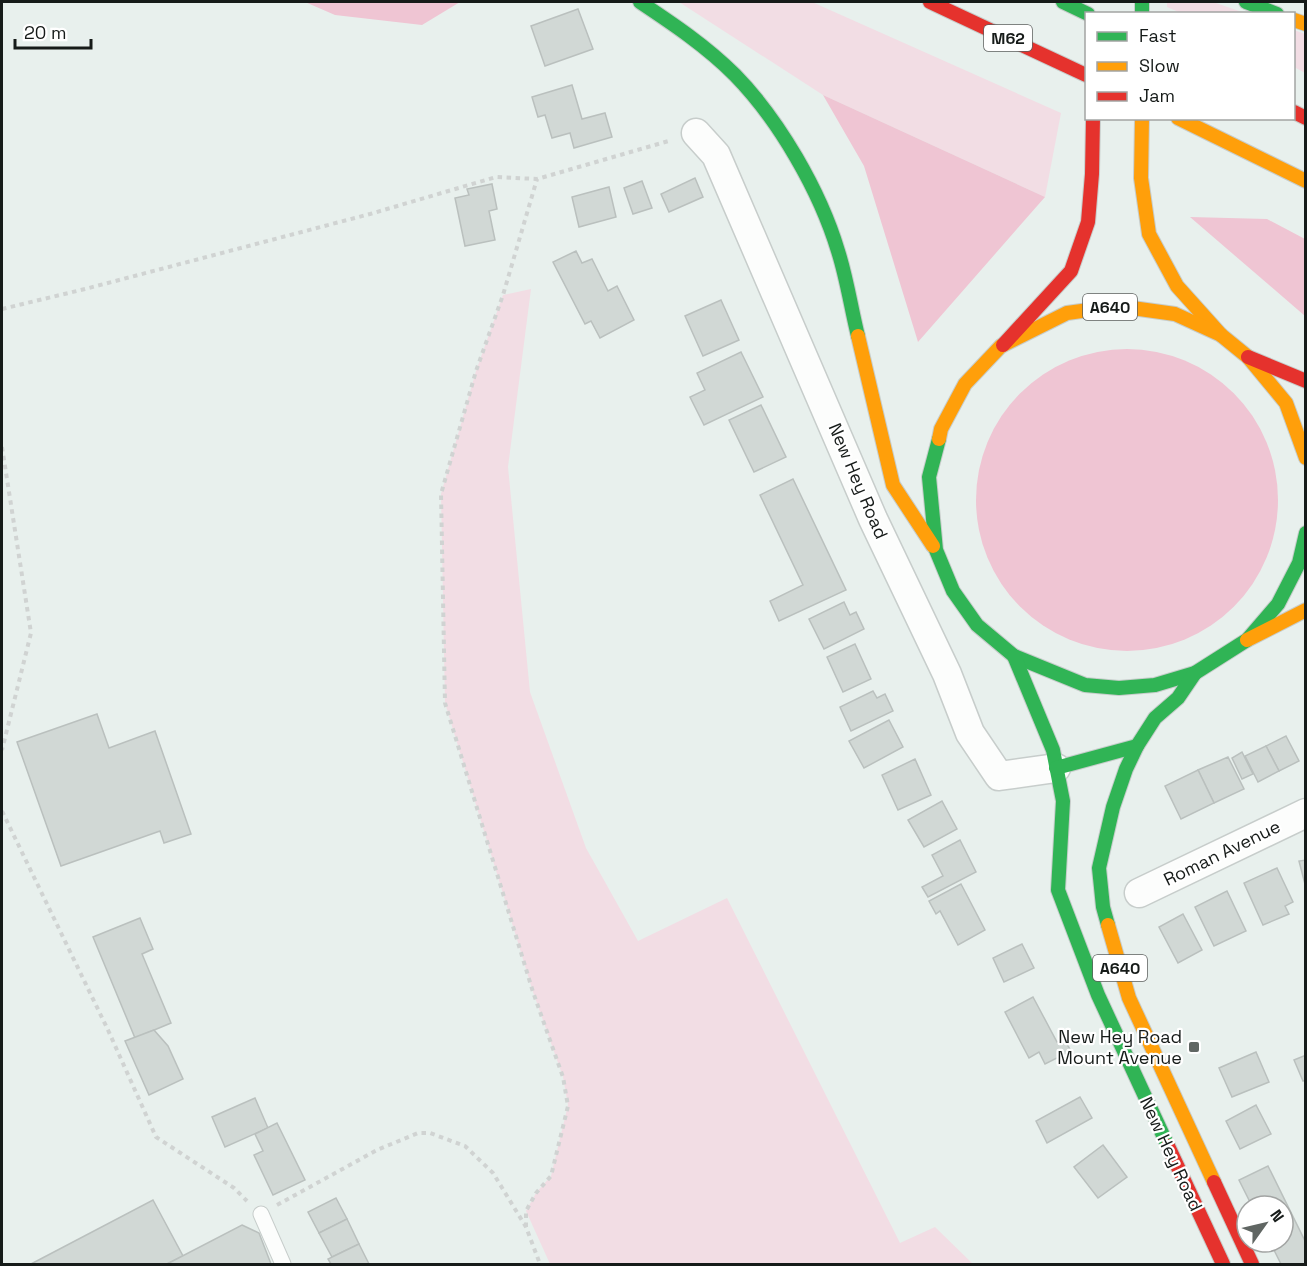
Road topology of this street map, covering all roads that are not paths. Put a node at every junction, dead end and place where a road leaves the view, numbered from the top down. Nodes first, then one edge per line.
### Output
1 (640, 2) edge
2 (930, 2) edge
3 (1063, 2) edge
4 (1246, 2) edge
5 (1272, 12) edge
6 (1085, 13) edge
7 (1085, 75) edge
8 (1093, 120) edge
9 (1142, 120) edge
10 (1182, 120) edge
11 (696, 133) road end
12 (1305, 181) edge
13 (1221, 336) junction
14 (1001, 346) junction
15 (1248, 357) junction
16 (1305, 381) edge
17 (1305, 458) edge
18 (1305, 533) edge
19 (936, 550) junction
20 (1305, 610) edge
21 (1246, 640) junction
22 (1014, 656) junction
23 (1195, 673) junction
24 (1137, 746) junction
25 (1056, 768) junction
26 (1305, 813) edge
27 (1139, 893) dead end
28 (261, 1214) road end
29 (283, 1264) edge
30 (1222, 1264) edge
31 (1252, 1264) edge

1 - 19 main road
2 - 7 main road, M62
3 - 6 main road
4 - 5 main road
8 - 14 main road, A640
9 - 13 main road, A640
10 - 12 main road
11 - 25 street, New Hey Road
13 - 14 main road, A640
13 - 15 main road, A640
14 - 19 main road, A640
15 - 16 main road
15 - 17 main road, A640
18 - 21 main road, A640
19 - 22 main road, A640
20 - 21 main road
21 - 23 main road, A640
22 - 23 main road, A640
22 - 25 main road, New Hey Road / A640
23 - 24 main road, New Hey Road / A640
24 - 25 main road
24 - 31 main road, New Hey Road / A640
25 - 30 main road, New Hey Road / A640
26 - 27 street, Roman Avenue
28 - 29 lane

